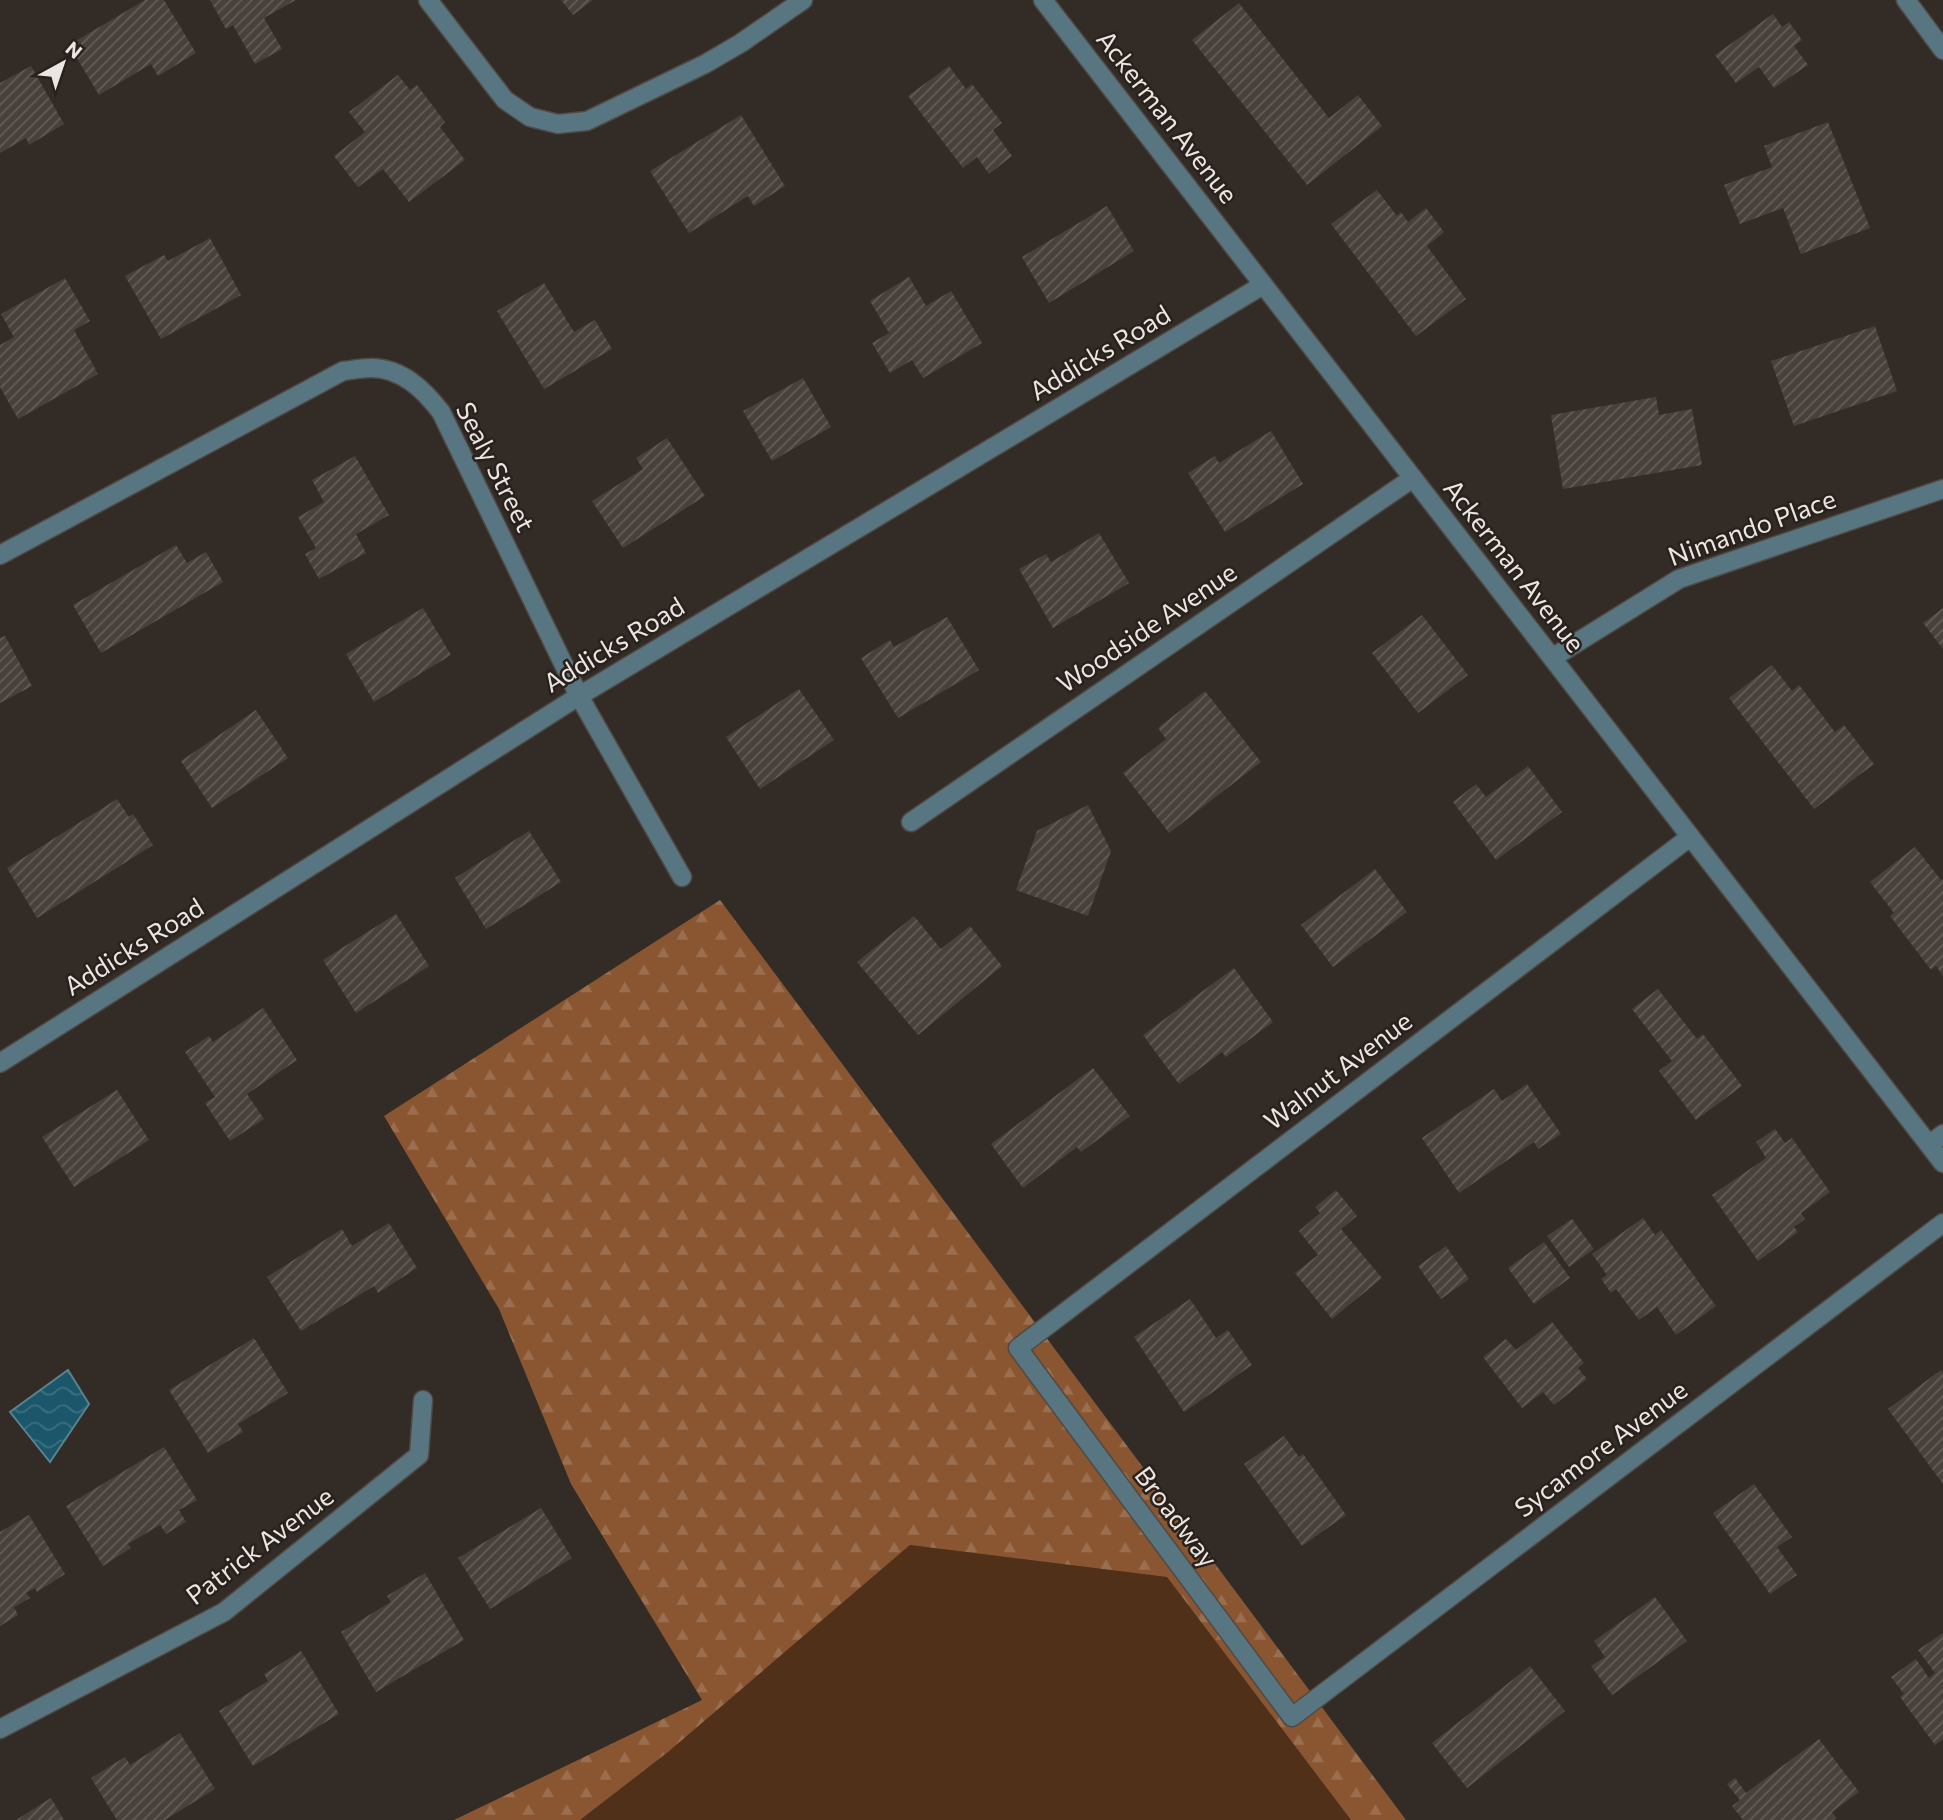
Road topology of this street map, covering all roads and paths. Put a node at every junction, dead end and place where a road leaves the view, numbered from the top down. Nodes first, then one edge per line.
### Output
1 (428, 0) edge
2 (803, 0) edge
3 (1043, 0) edge
4 (1906, 0) edge
5 (1943, 50) edge
6 (1263, 285) junction
7 (1413, 478) junction
8 (1943, 489) edge
9 (0, 555) edge
10 (1552, 658) junction
11 (579, 696) junction
12 (911, 822) dead end
13 (1689, 836) junction
14 (682, 877) dead end
15 (0, 1063) edge
16 (1936, 1139) edge
17 (1943, 1163) edge
18 (1943, 1223) edge
19 (1018, 1348) joint
20 (423, 1400) dead end
21 (1292, 1717) joint
22 (0, 1729) edge

1 - 2 street
3 - 6 street, Ackerman Avenue
4 - 5 street
6 - 7 street, Ackerman Avenue
6 - 11 street, Addicks Road
7 - 10 street, Ackerman Avenue
7 - 12 street, Woodside Avenue
8 - 10 street, Nimando Place
9 - 11 street, Sealy Street
10 - 13 street, Ackerman Avenue
11 - 14 street, Sealy Street
11 - 15 street, Addicks Road
13 - 16 street, Ackerman Avenue
13 - 19 street, Walnut Avenue
16 - 17 street, Ackerman Avenue
18 - 21 street, Sycamore Avenue
19 - 21 street, Broadway
20 - 22 street, Patrick Avenue

